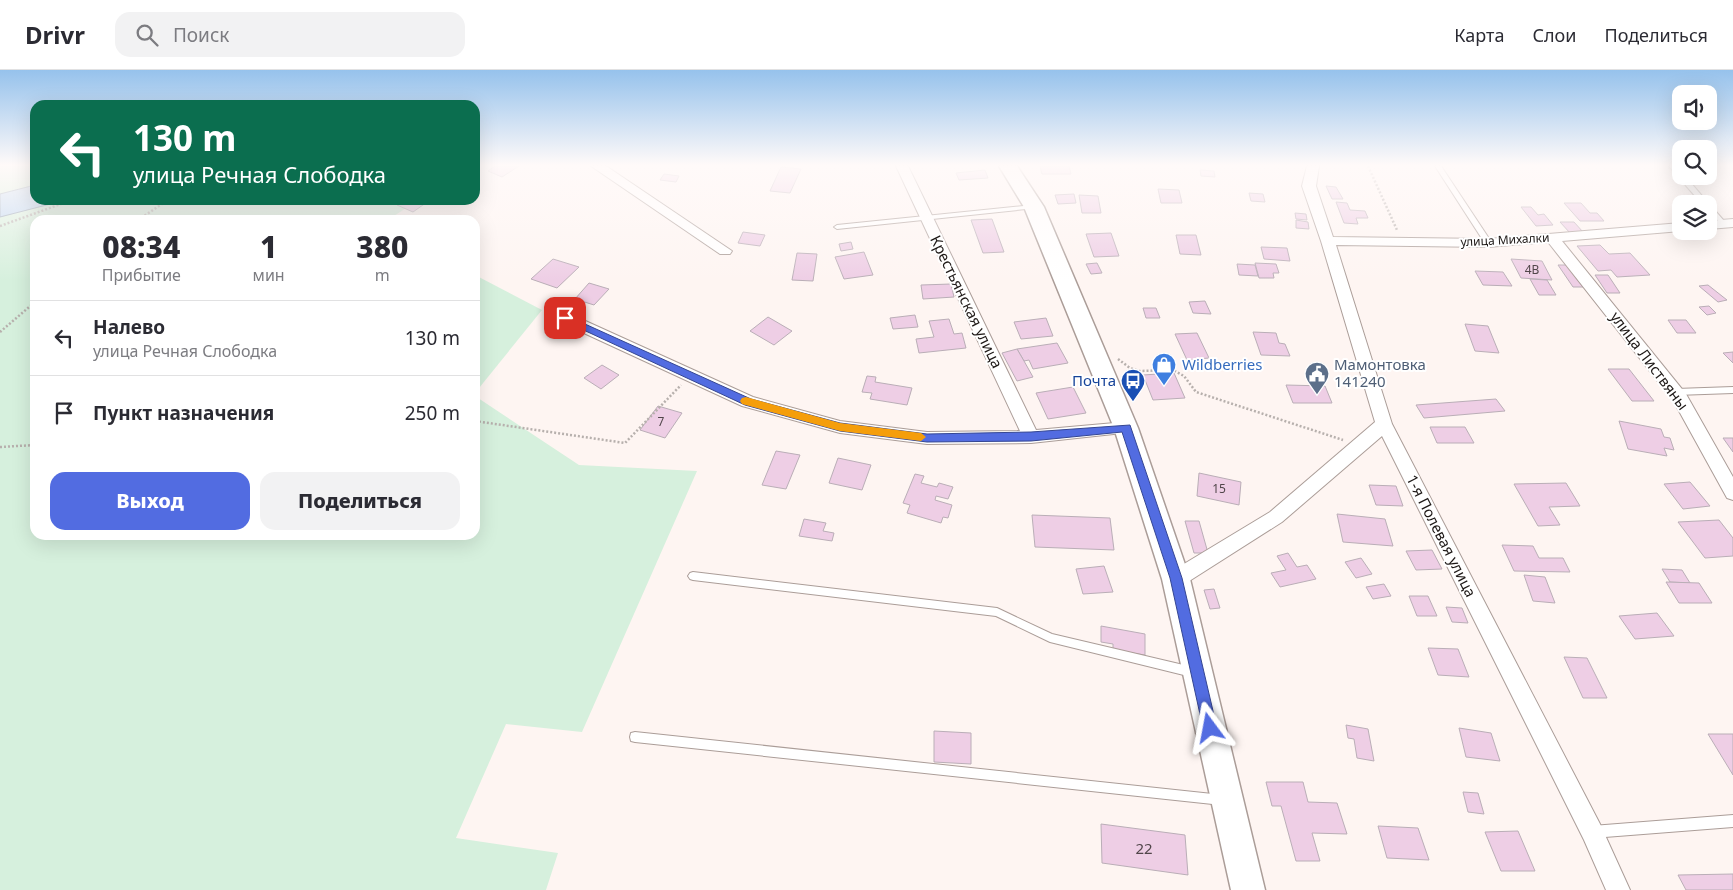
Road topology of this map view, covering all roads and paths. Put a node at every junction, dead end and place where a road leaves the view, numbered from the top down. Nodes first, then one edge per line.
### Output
1 (655, 204) edge
2 (920, 204) edge
3 (1032, 204) edge
4 (1315, 204) edge
5 (1385, 204) edge
6 (1463, 204) edge
7 (58, 205) edge
8 (160, 205) edge
9 (1034, 207) junction
10 (1717, 214) edge
11 (30, 215) edge
12 (30, 215) edge
13 (146, 215) edge
14 (925, 216) junction
15 (1728, 223) edge
16 (0, 226) edge
17 (837, 228) dead end
18 (1672, 228) edge
19 (1552, 238) junction
20 (1328, 241) junction
21 (1402, 242) junction
22 (1488, 243) junction
23 (725, 251) dead end
24 (30, 306) edge
25 (565, 318) dead end
26 (0, 332) edge
27 (1116, 357) dead end
28 (690, 375) junction
29 (1733, 390) edge
30 (1676, 392) junction
31 (480, 421) edge
32 (1384, 424) junction
33 (1126, 428) junction
34 (1031, 436) junction
35 (30, 445) edge
36 (1362, 446) junction
37 (0, 447) edge
38 (1733, 494) edge
39 (693, 576) dead end
40 (1176, 578) junction
41 (1197, 673) junction
42 (635, 737) dead end
43 (1228, 801) junction
44 (1733, 821) edge
45 (1592, 832) junction
46 (1248, 890) edge
47 (1618, 890) edge

1 - 23 street
2 - 14 street, Крестьянская улица
3 - 9 street
4 - 20 street, 1-я Полевая улица
5 - 21 path
6 - 22 lane
7 - 11 path
8 - 13 path
9 - 14 lane
9 - 33 street
10 - 15 lane
12 - 16 path
14 - 17 lane
14 - 34 street, Крестьянская улица
18 - 19 street, улица Михалки
19 - 22 street, улица Михалки
19 - 30 street, улица Листвяны
20 - 21 street, улица Михалки
20 - 32 street, 1-я Полевая улица
21 - 22 street, улица Михалки
24 - 26 path
25 - 28 street
27 - 36 path
28 - 31 path
28 - 34 street
29 - 30 lane
30 - 38 street, улица Листвяны
32 - 36 street
32 - 45 street, 1-я Полевая улица
33 - 34 street
33 - 40 street
35 - 37 path
36 - 40 street
39 - 41 lane
40 - 41 street
41 - 43 street
42 - 43 lane
43 - 46 street
44 - 45 lane
45 - 47 street, 1-я Полевая улица

